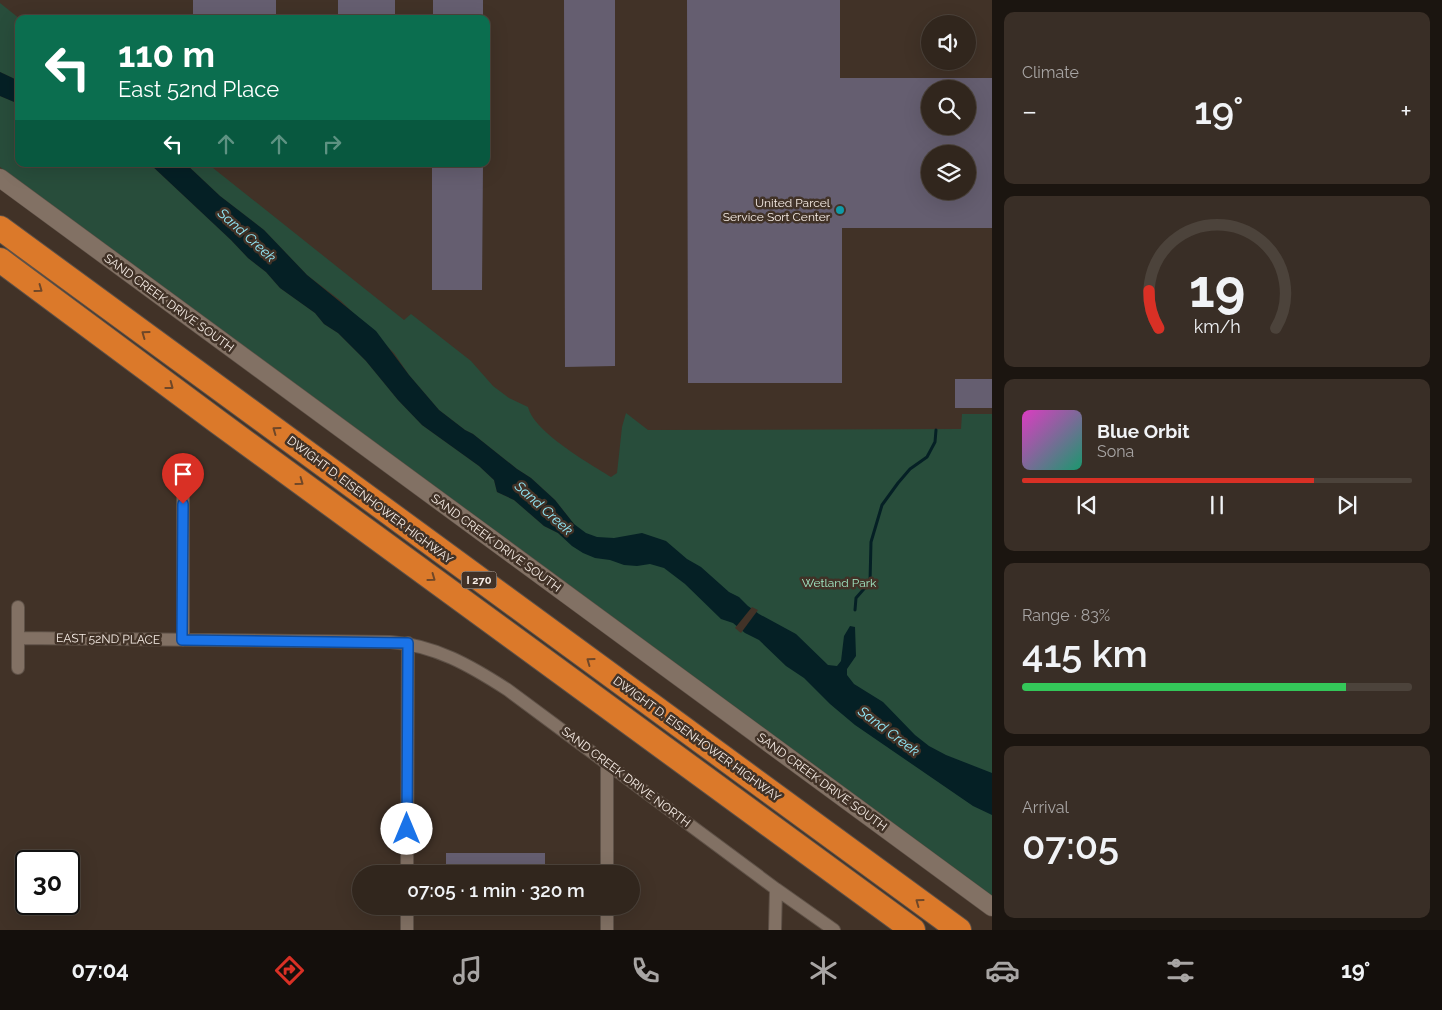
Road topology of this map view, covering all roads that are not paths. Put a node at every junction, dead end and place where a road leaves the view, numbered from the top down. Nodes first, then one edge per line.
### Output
1 (0, 178) edge
2 (0, 228) edge
3 (0, 260) edge
4 (183, 485) dead end
5 (18, 607) dead end
6 (18, 638) junction
7 (182, 640) junction
8 (408, 643) junction
9 (18, 668) dead end
10 (607, 764) junction
11 (407, 865) edge
12 (607, 865) edge
13 (776, 889) junction
14 (992, 907) edge
15 (407, 915) edge
16 (607, 915) edge
17 (407, 930) edge
18 (607, 930) edge
19 (775, 930) edge
20 (834, 930) edge
21 (913, 930) edge
22 (959, 930) edge

1 - 14 main road, SAND CREEK DRIVE SOUTH
22 -> 2 highway, DWIGHT D. EISENHOWER HIGHWAY / I 270
3 -> 21 highway, DWIGHT D. EISENHOWER HIGHWAY / I 270
4 - 7 street
5 - 6 street
6 - 7 street, EAST 52ND PLACE
6 - 9 street
7 - 8 street, EAST 52ND PLACE
8 - 10 street, SAND CREEK DRIVE NORTH
8 - 11 street
10 - 12 street
10 - 13 street, SAND CREEK DRIVE NORTH
13 - 19 street
13 - 20 street, SAND CREEK DRIVE NORTH
15 - 17 street
16 - 18 street

